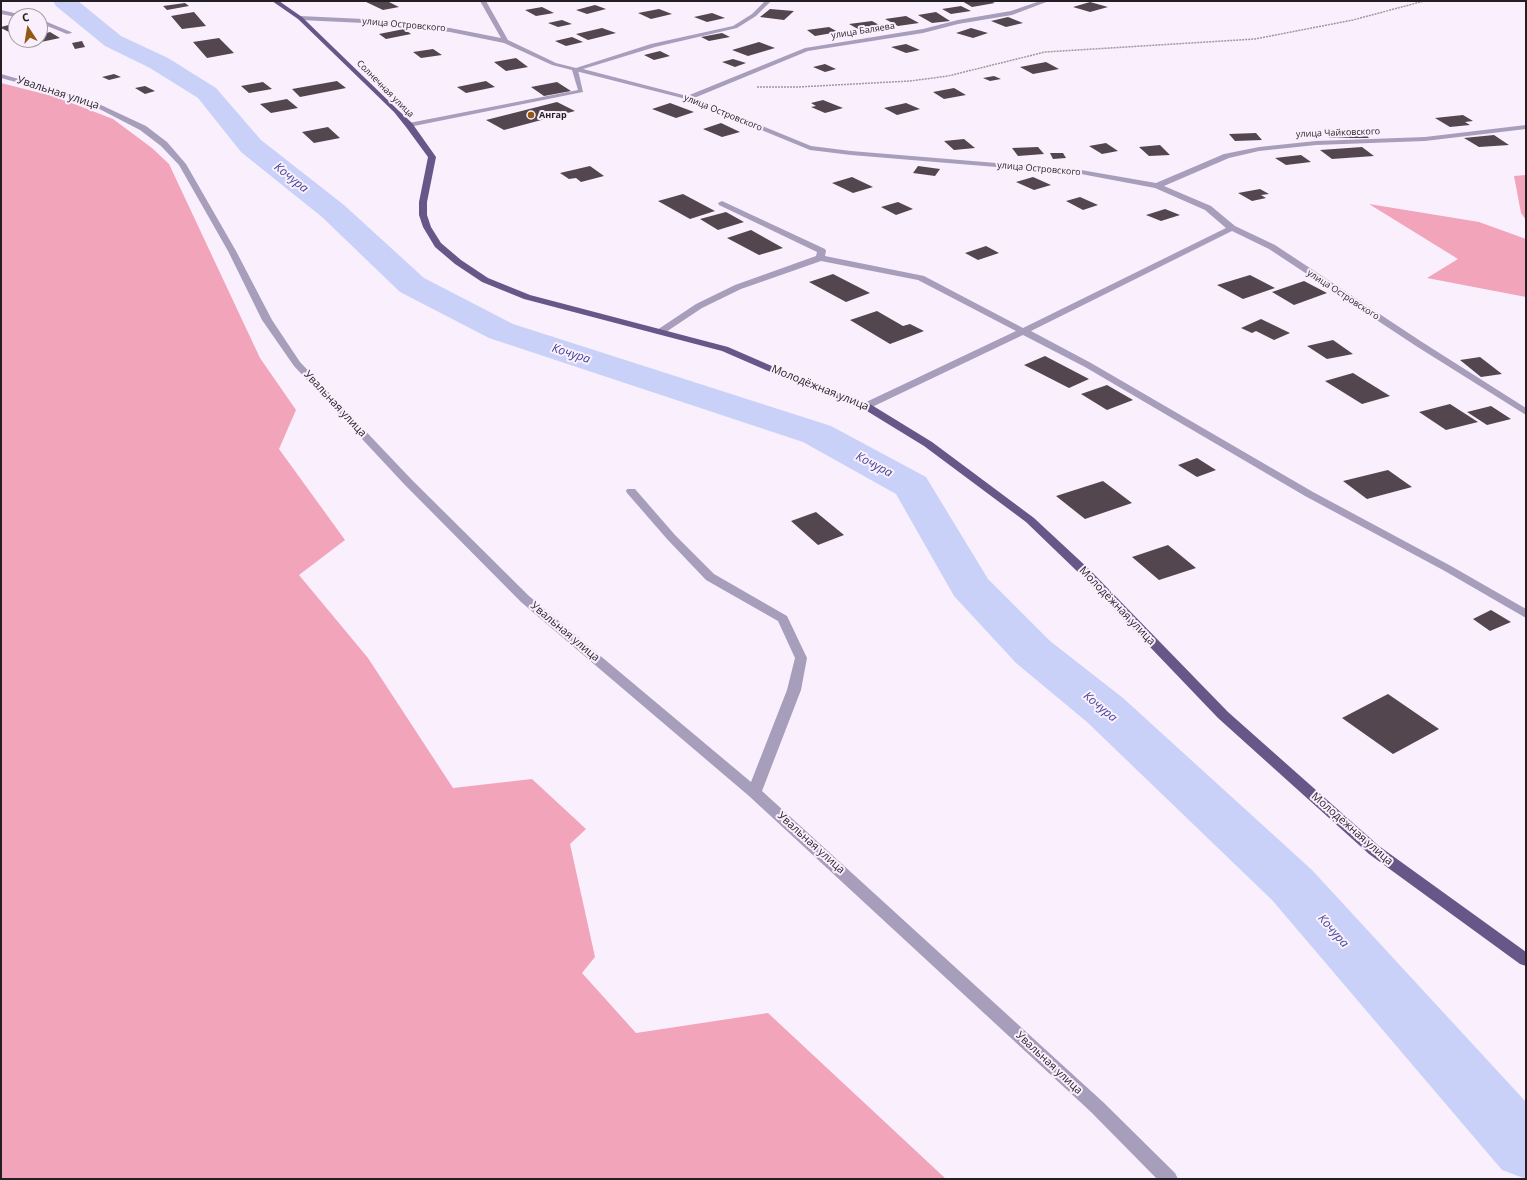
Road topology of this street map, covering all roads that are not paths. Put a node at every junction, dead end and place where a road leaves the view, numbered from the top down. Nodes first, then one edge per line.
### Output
1 (276, 1) edge
2 (483, 1) edge
3 (768, 1) edge
4 (1046, 1) edge
5 (300, 18) junction
6 (48, 25) edge
7 (69, 34) dead end
8 (506, 41) junction
9 (575, 70) junction
10 (1, 76) edge
11 (688, 98) junction
12 (409, 125) junction
13 (1526, 128) edge
14 (1157, 186) junction
15 (722, 203) dead end
16 (423, 215) joint
17 (1232, 228) junction
18 (820, 258) junction
19 (660, 332) junction
20 (1024, 332) junction
21 (866, 406) junction
22 (1526, 412) edge
23 (631, 491) dead end
24 (1526, 614) edge
25 (754, 792) junction
26 (1526, 960) edge
27 (1169, 1179) edge

1 - 5 main road, Солнечная улица
2 - 8 street
3 - 9 street
4 - 11 street, улица Баляева
5 - 8 street, улица Островского
5 - 12 main road, Солнечная улица
6 - 7 street
8 - 9 street, улица Островского
9 - 11 street, улица Островского
9 - 12 lane
10 - 25 street, Увальная улица
11 - 14 street, улица Островского
12 - 16 main road, Солнечная улица
13 - 14 street, улица Чайковского
14 - 17 street, улица Островского
15 - 18 street
16 - 19 main road, Молодёжная улица
17 - 20 street
17 - 22 street, улица Островского
18 - 19 street
18 - 20 street
19 - 21 main road, Молодёжная улица
20 - 21 street
20 - 24 street
21 - 26 main road, Молодёжная улица
23 - 25 street
25 - 27 street, Увальная улица

